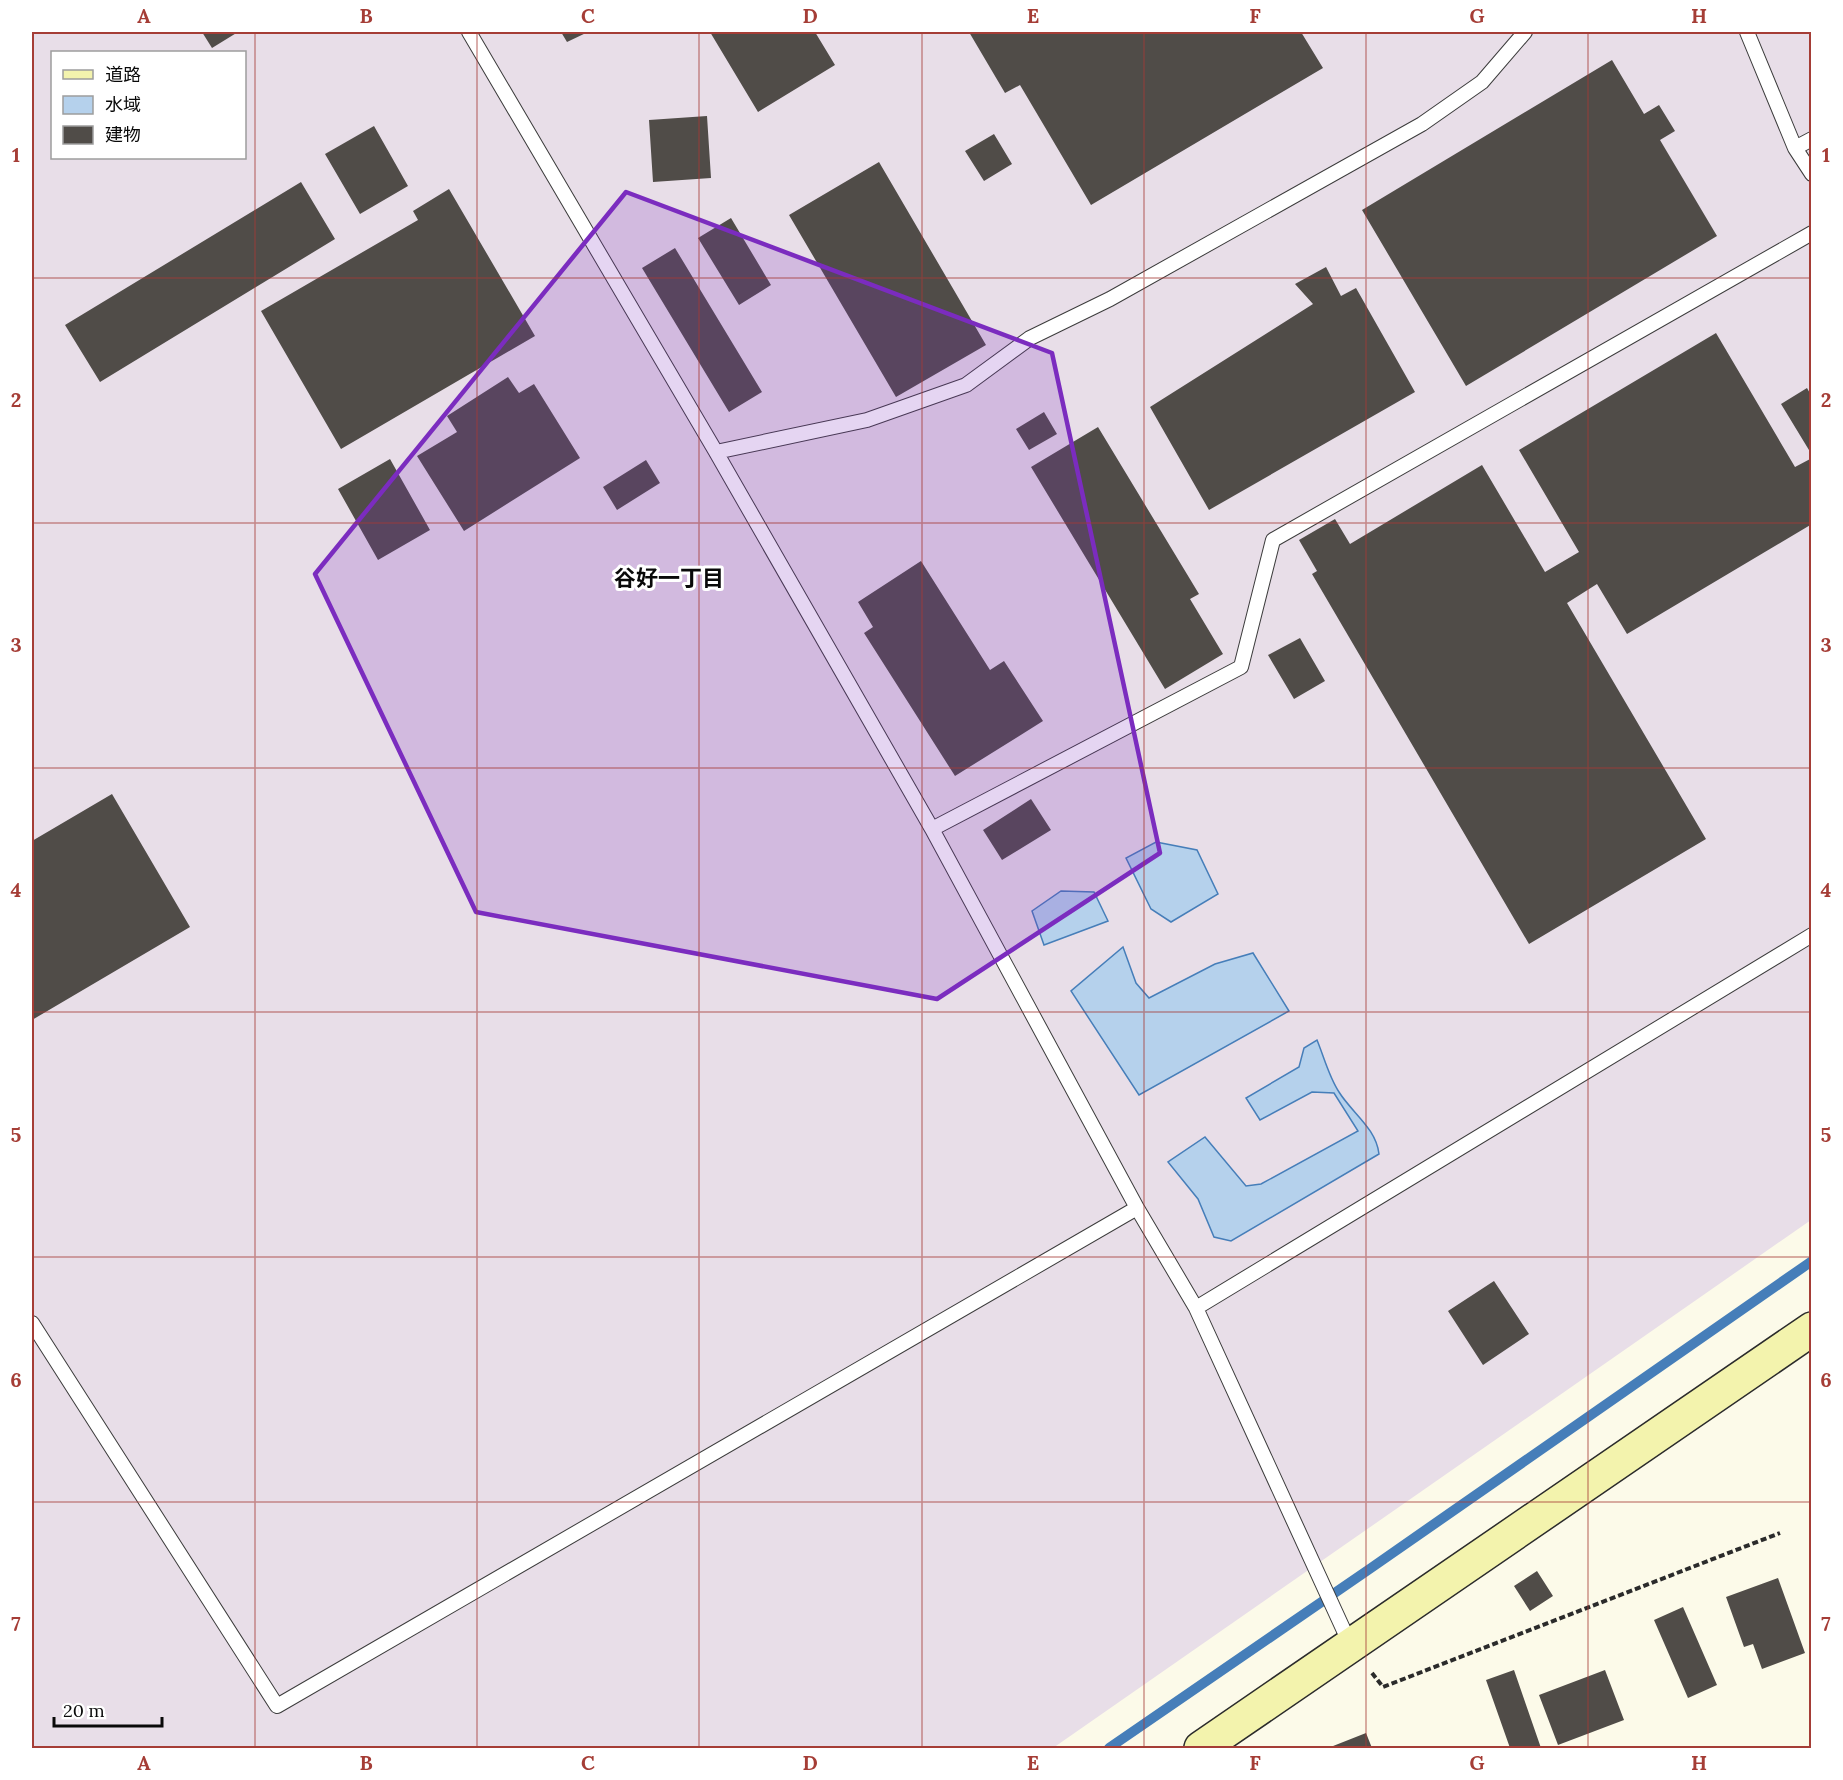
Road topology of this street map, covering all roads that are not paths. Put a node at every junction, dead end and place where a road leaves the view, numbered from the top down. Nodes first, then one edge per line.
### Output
1 (469, 32) edge
2 (1525, 32) edge
3 (1747, 32) edge
4 (1812, 139) edge
5 (1795, 148) junction
6 (1812, 174) edge
7 (1812, 233) edge
8 (716, 452) junction
9 (932, 829) junction
10 (1812, 935) edge
11 (1137, 1208) junction
12 (1196, 1308) junction
13 (32, 1323) edge
14 (1812, 1329) edge
15 (1351, 1646) junction
16 (1201, 1749) edge

1 - 8 lane
2 - 8 lane
3 - 5 lane
4 - 5 lane
5 - 6 lane
7 - 9 lane
8 - 9 lane
9 - 11 lane
10 - 12 lane
11 - 12 lane
11 - 13 lane
12 - 15 lane
14 - 15 street
15 - 16 street

